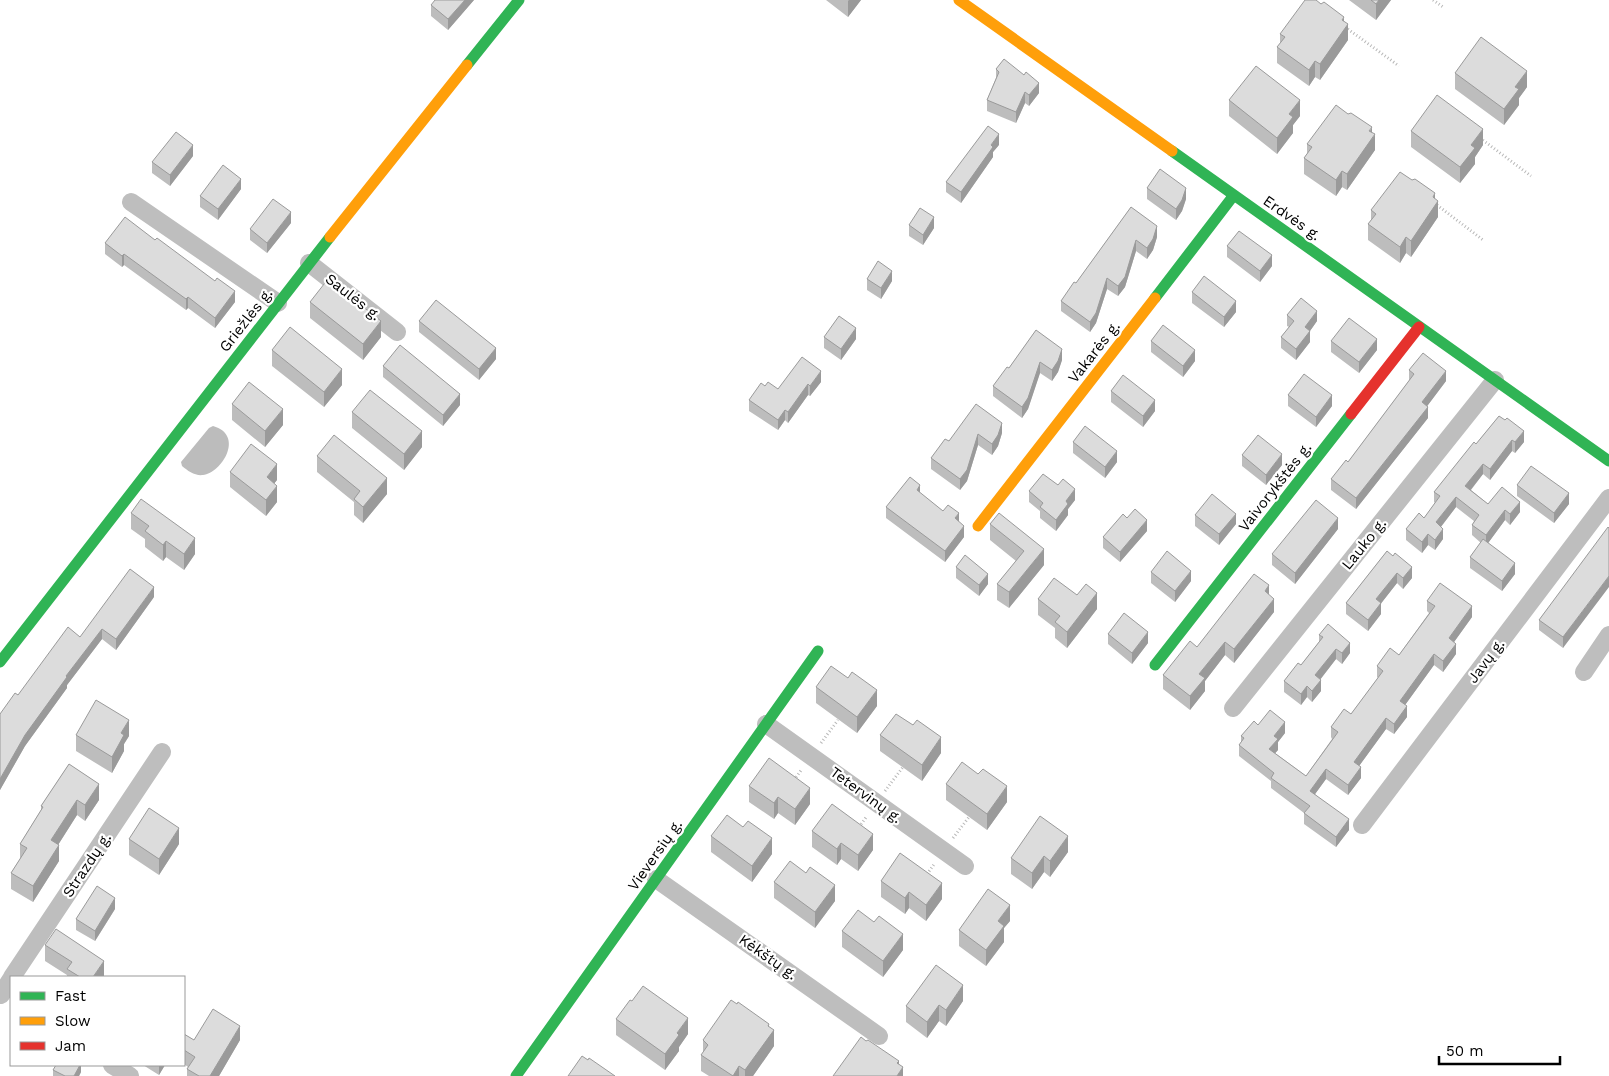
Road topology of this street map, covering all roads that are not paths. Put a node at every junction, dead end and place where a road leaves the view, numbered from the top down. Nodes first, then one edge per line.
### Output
1 (519, 0) edge
2 (959, 0) edge
3 (1234, 195) junction
4 (132, 202) dead end
5 (309, 263) junction
6 (278, 303) junction
7 (1419, 327) junction
8 (397, 332) dead end
9 (1495, 380) junction
10 (1609, 460) edge
11 (1609, 498) edge
12 (978, 526) dead end
13 (1609, 635) edge
14 (818, 651) dead end
15 (0, 662) edge
16 (1155, 665) dead end
17 (1584, 672) dead end
18 (1233, 708) dead end
19 (766, 724) junction
20 (162, 752) dead end
21 (1362, 825) dead end
22 (965, 866) dead end
23 (656, 879) junction
24 (13, 976) edge
25 (10, 983) edge
26 (4, 997) edge
27 (879, 1036) dead end
28 (114, 1066) edge
29 (130, 1076) edge
30 (516, 1076) edge

1 - 5 street, Griežlės g.
2 - 3 street, Erdvės g.
3 - 7 street, Erdvės g.
3 - 12 street, Vakarės g.
4 - 6 street
5 - 6 street, Griežlės g.
5 - 8 street, Saulės g.
6 - 15 street, Griežlės g.
7 - 9 street, Erdvės g.
7 - 16 street, Vaivorykštės g.
9 - 10 street, Erdvės g.
9 - 18 street, Lauko g.
11 - 21 street, Javų g.
13 - 17 street
14 - 19 street, Vieversių g.
19 - 22 street, Tetervinų g.
19 - 23 street, Vieversių g.
20 - 24 street, Strazdų g.
23 - 27 street, Kėkštų g.
23 - 30 street, Vieversių g.
25 - 26 street, Strazdų g.
28 - 29 street

